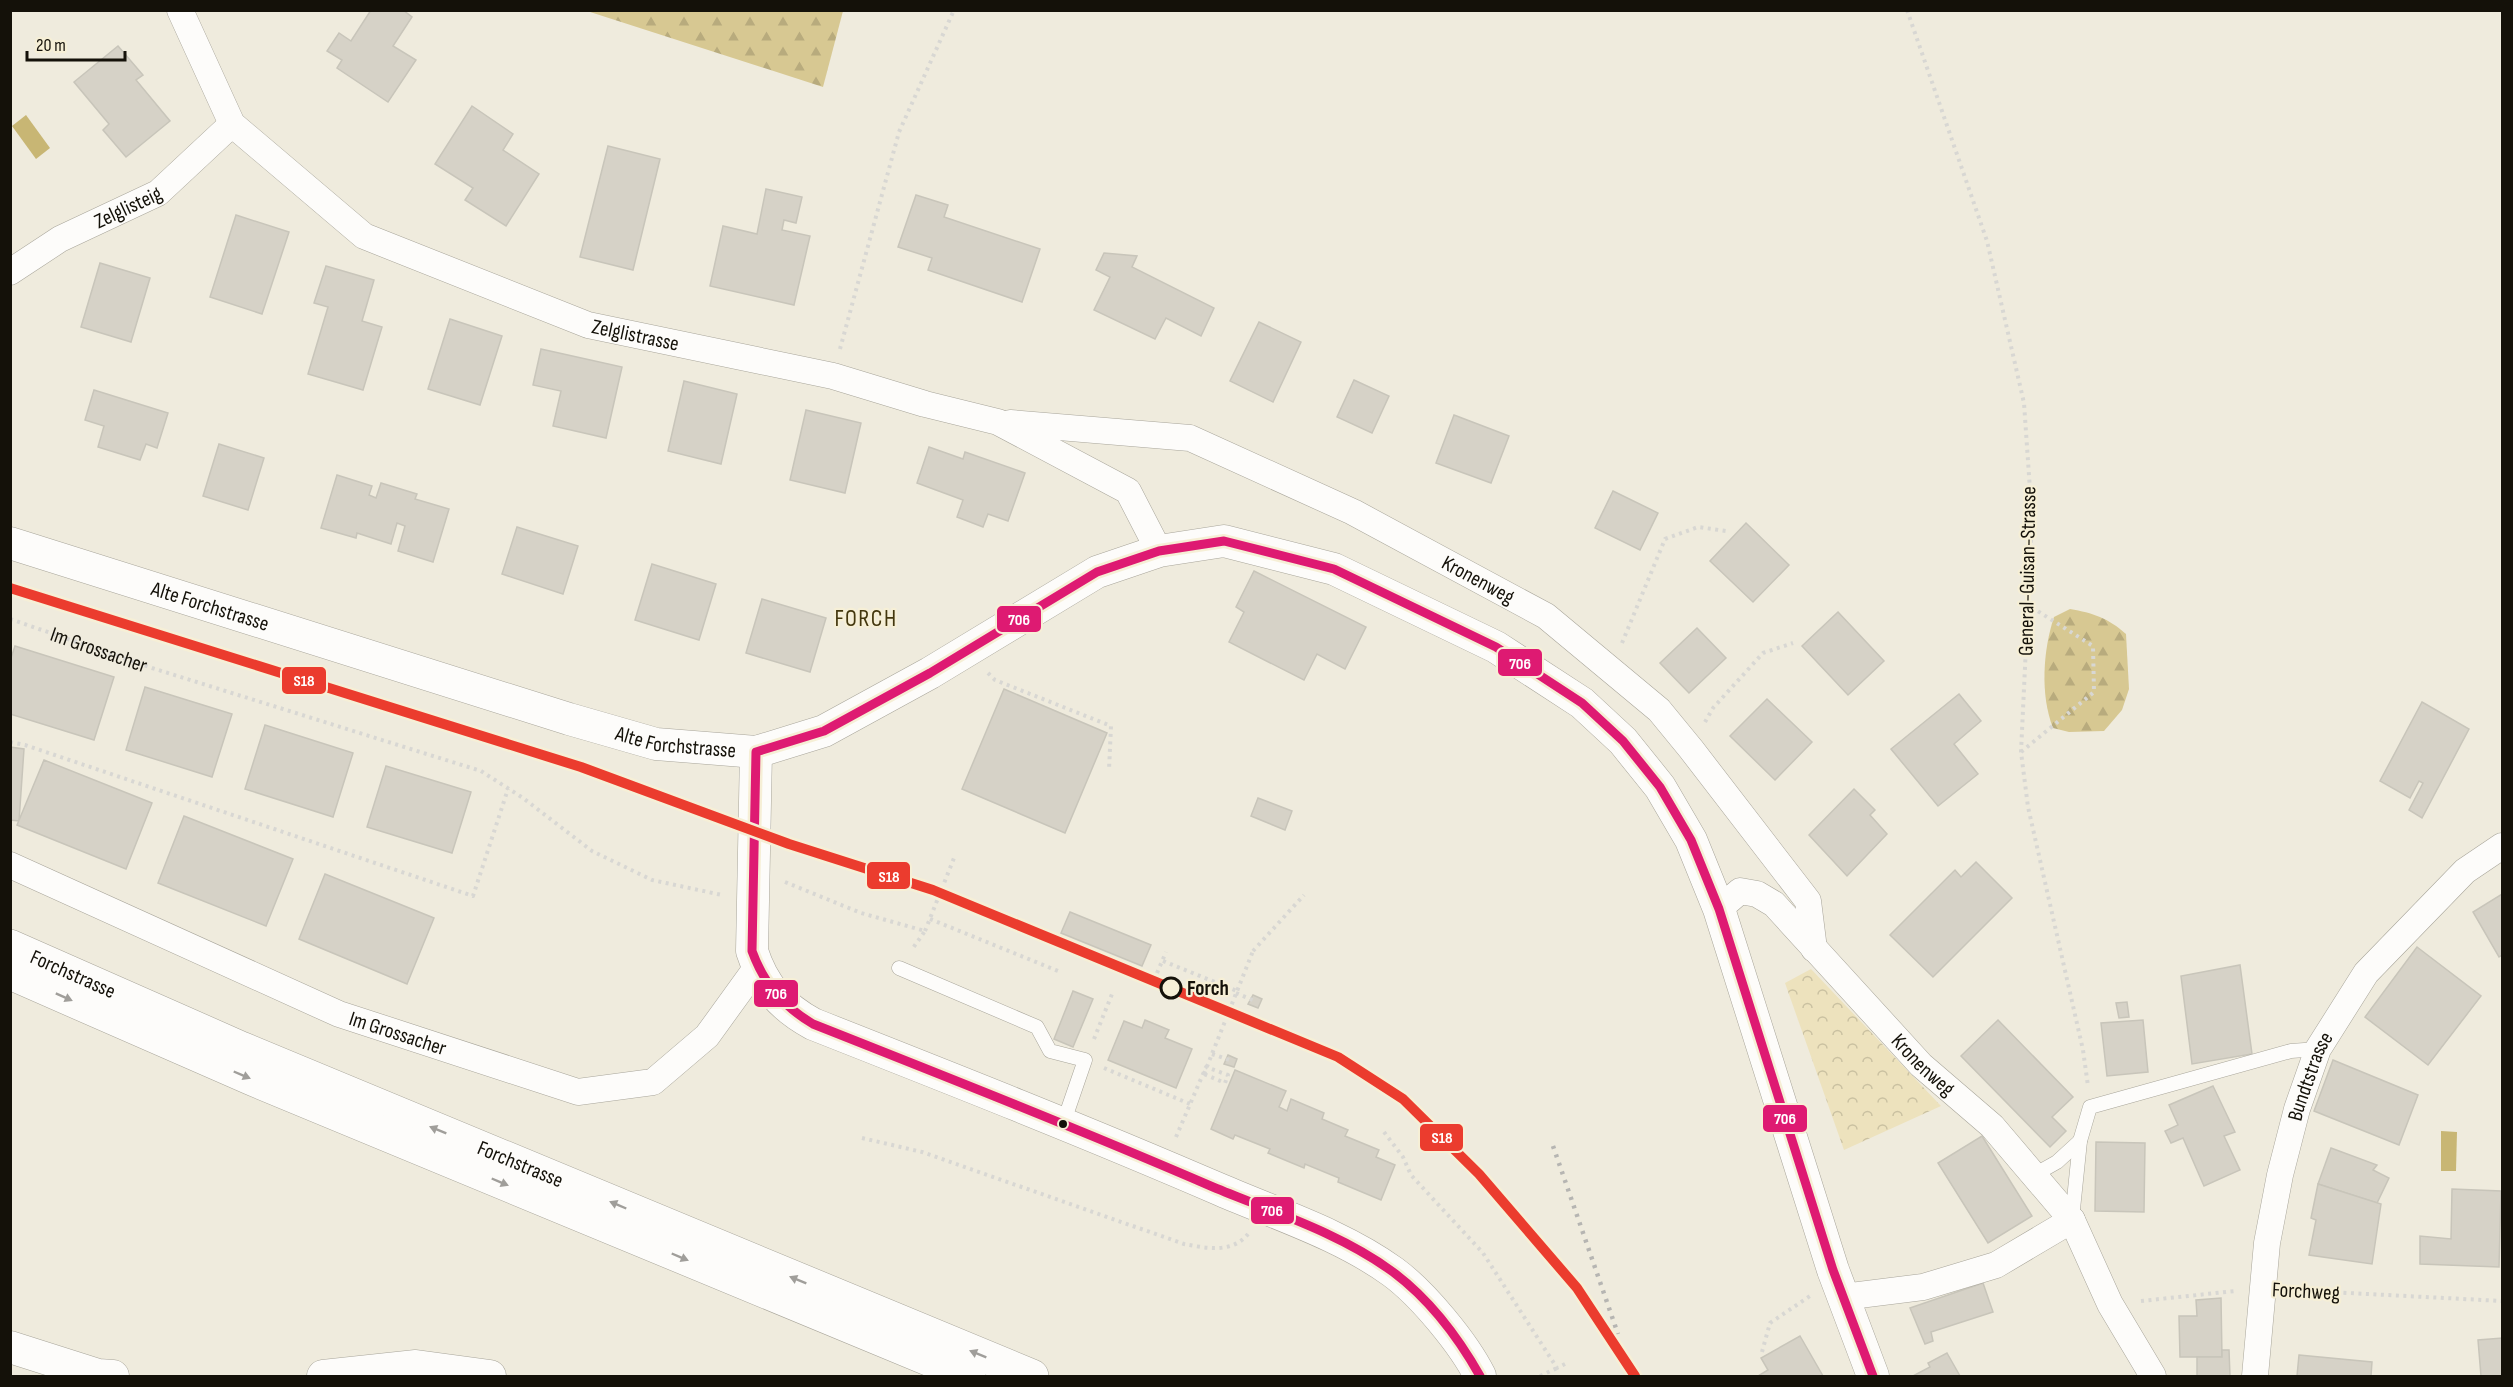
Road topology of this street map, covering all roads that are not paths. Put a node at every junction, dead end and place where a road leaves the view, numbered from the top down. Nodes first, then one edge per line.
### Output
1 (180, 10) edge
2 (232, 124) junction
3 (10, 272) edge
4 (998, 422) junction
5 (10, 543) edge
6 (1159, 551) junction
7 (756, 752) junction
8 (2502, 846) edge
9 (10, 865) edge
10 (1719, 909) junction
11 (10, 946) edge
12 (1814, 949) junction
13 (757, 967) junction
14 (899, 968) road end
15 (10, 973) edge
16 (2318, 1049) junction
17 (1063, 1124) junction
18 (2080, 1141) junction
19 (2034, 1175) junction
20 (2072, 1220) junction
21 (1830, 1294) junction
22 (10, 1347) edge
23 (113, 1377) edge
24 (323, 1377) edge
25 (490, 1377) edge
26 (969, 1377) edge
27 (1032, 1377) edge
28 (1480, 1377) edge
29 (1873, 1377) edge
30 (2153, 1377) edge
31 (2255, 1377) edge

1 - 2 street, Zelglistrasse
2 - 3 street, Zelglisteig
2 - 4 street, Zelglistrasse
4 - 6 street, Zelglistrasse
4 - 12 street, Kronenweg
5 - 7 street, Alte Forchstrasse
6 - 7 street, Alte Forchstrasse
6 - 10 street, Alte Forchstrasse
7 - 13 street
8 - 16 street, Bundtstrasse
9 - 13 street, Im Grossacher
10 - 12 street, Kronenweg
10 - 21 street, Alte Forchstrasse
27 -> 11 highway, Forchstrasse
12 - 19 street, Kronenweg
13 - 17 street
14 - 17 lane
15 -> 26 highway, Forchstrasse
16 - 18 lane
16 - 31 street, Bundtstrasse
17 - 28 street
18 - 19 lane
18 - 20 lane
19 - 20 street
20 - 21 street
20 - 30 street
21 - 29 street, Alte Forchstrasse
22 - 23 street
24 - 25 street

